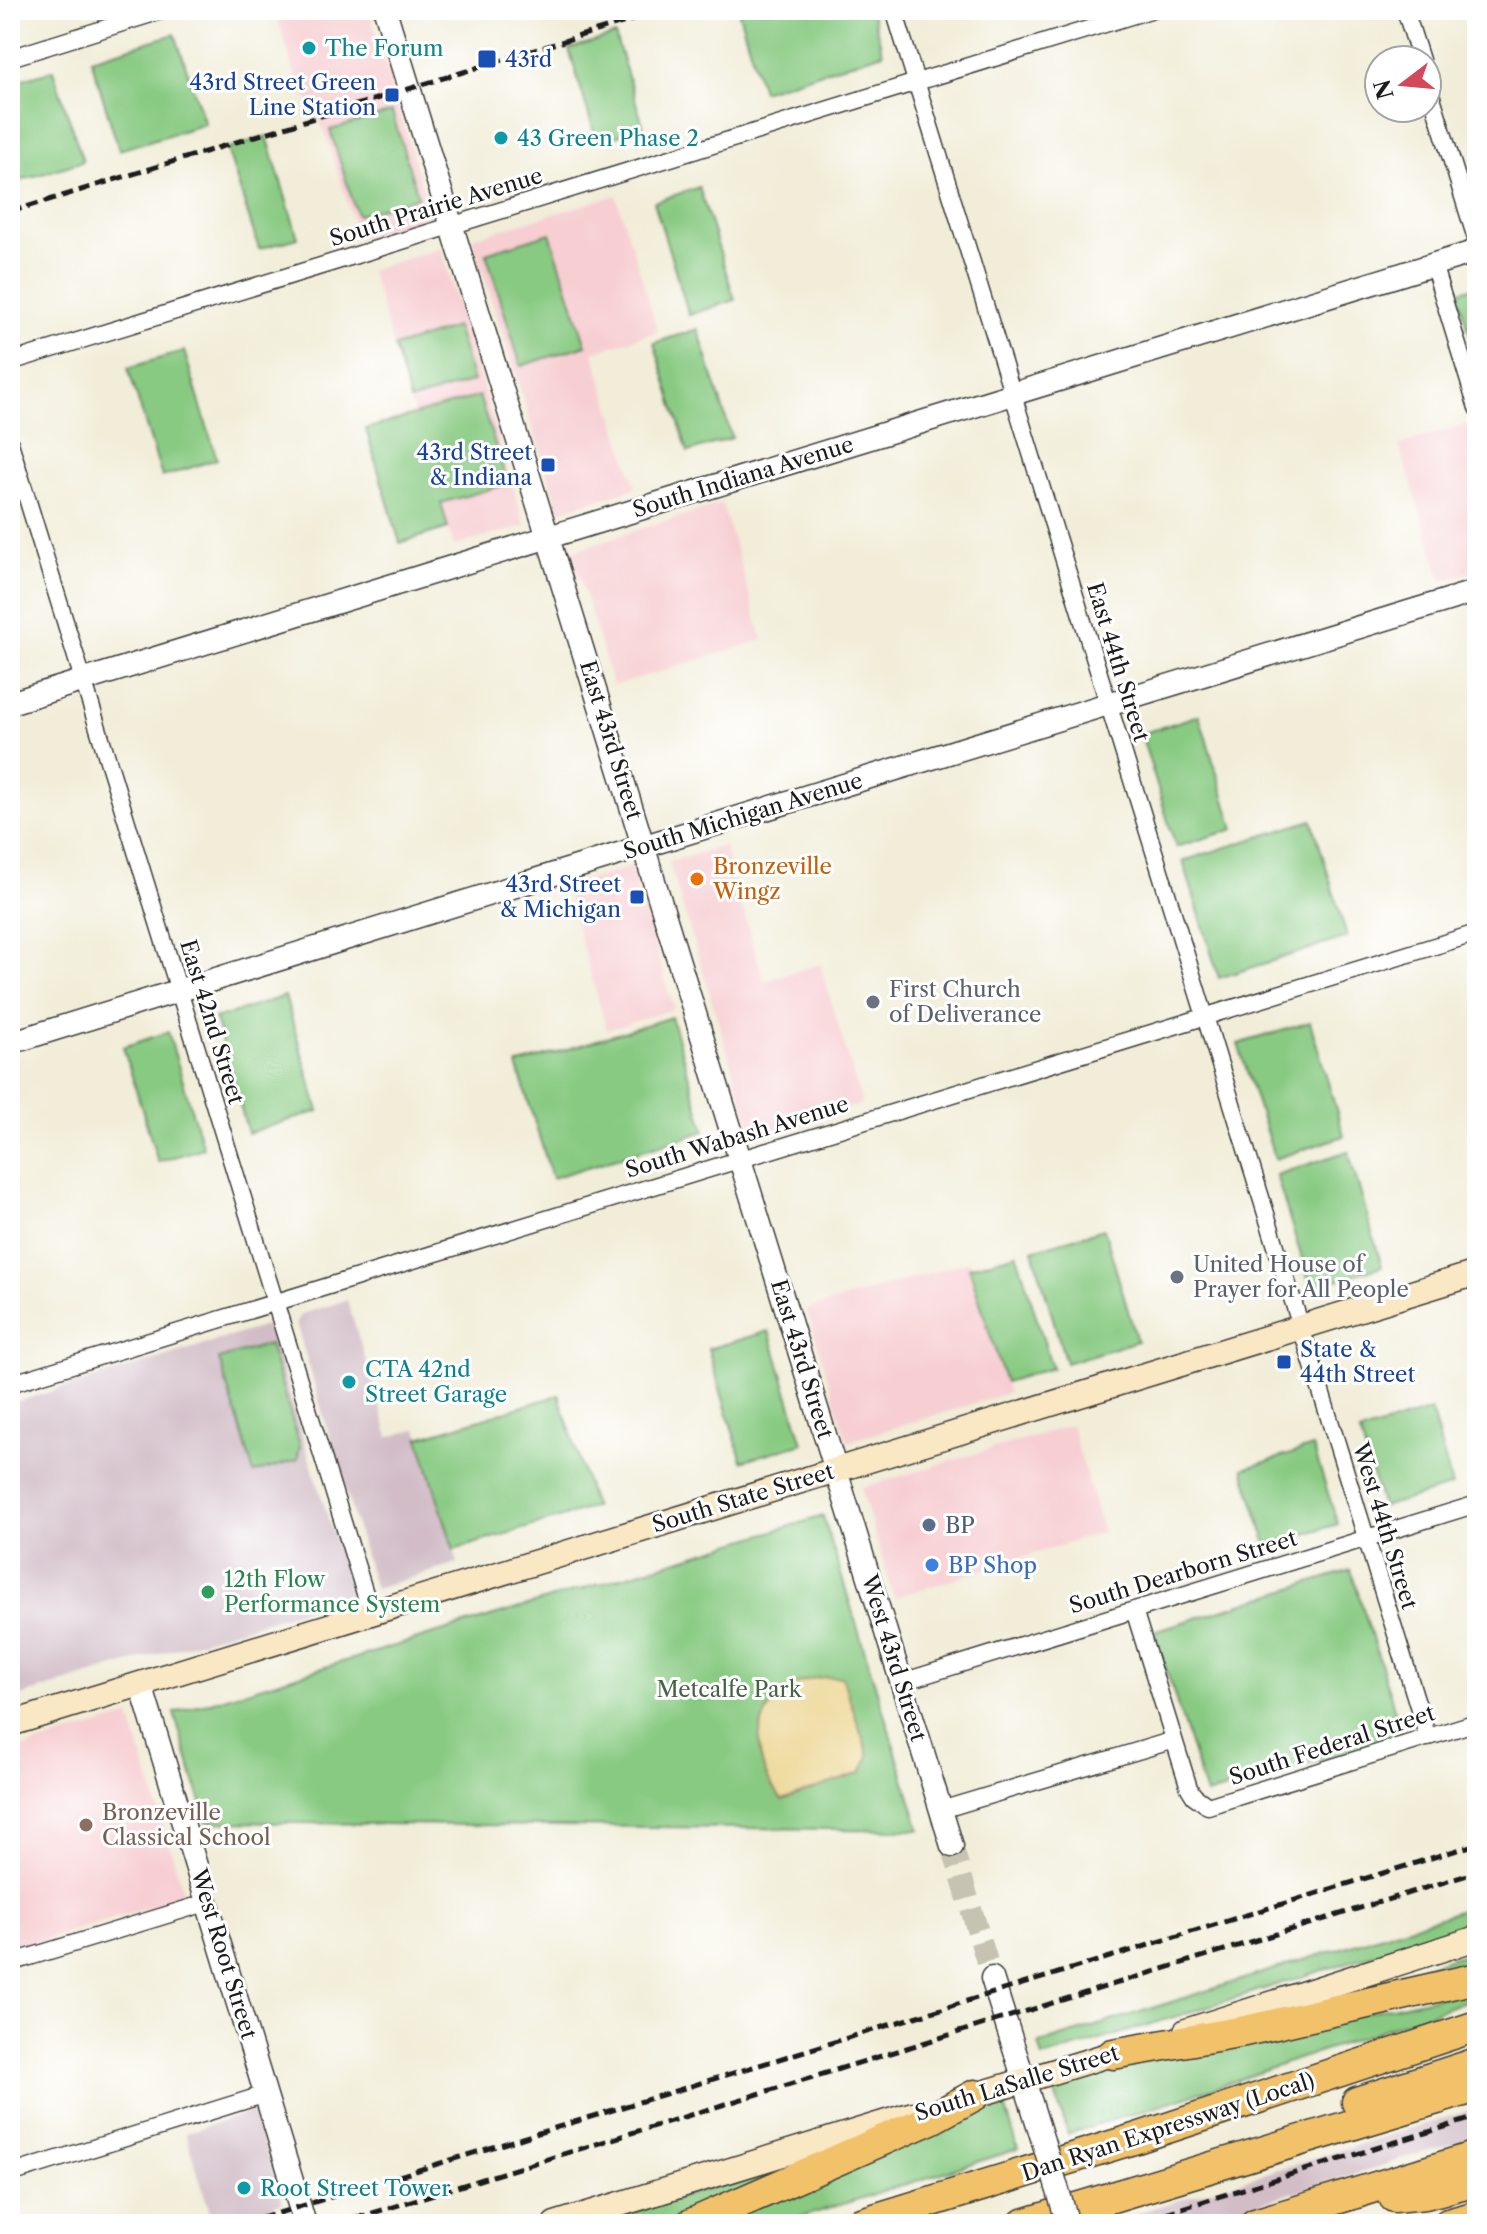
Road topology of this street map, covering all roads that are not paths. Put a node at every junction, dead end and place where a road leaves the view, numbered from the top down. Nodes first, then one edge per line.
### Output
1 (164, 10) edge
2 (385, 10) edge
3 (894, 10) edge
4 (1150, 10) edge
5 (1405, 10) edge
6 (1416, 44) edge
7 (10, 58) edge
8 (916, 82) junction
9 (1440, 124) edge
10 (452, 226) junction
11 (1477, 242) edge
12 (1477, 251) edge
13 (1433, 264) junction
14 (10, 362) edge
15 (1013, 394) junction
16 (1477, 408) edge
17 (10, 443) edge
18 (548, 537) junction
19 (1477, 591) edge
20 (83, 680) junction
21 (10, 703) edge
22 (1109, 705) junction
23 (644, 846) junction
24 (1477, 933) edge
25 (179, 991) junction
26 (1205, 1017) junction
27 (10, 1043) edge
28 (741, 1159) junction
29 (1477, 1273) edge
30 (275, 1302) junction
31 (1301, 1327) junction
32 (10, 1384) edge
33 (837, 1469) junction
34 (1477, 1504) edge
35 (1366, 1538) junction
36 (1134, 1610) junction
37 (371, 1613) junction
38 (902, 1682) junction
39 (141, 1685) junction
40 (1477, 1722) edge
41 (10, 1724) edge
42 (1428, 1738) junction
43 (1174, 1740) junction
44 (941, 1810) junction
45 (952, 1846) tunnel mouth
46 (209, 1902) junction
47 (1477, 1938) edge
48 (10, 1963) edge
49 (992, 1978) tunnel mouth
50 (1477, 1978) edge
51 (1477, 2026) edge
52 (1113, 2054) junction
53 (1477, 2063) edge
54 (1025, 2080) junction
55 (1477, 2087) edge
56 (266, 2094) junction
57 (975, 2095) junction
58 (1477, 2156) edge
59 (1196, 2171) junction
60 (10, 2174) edge
61 (1477, 2180) edge
62 (1317, 2205) junction
63 (1477, 2216) edge
64 (305, 2224) edge
65 (555, 2224) edge
66 (691, 2224) edge
67 (858, 2224) edge
68 (1023, 2224) edge
69 (1068, 2224) edge
70 (1255, 2224) edge
71 (1448, 2224) edge

1 - 7 street
2 - 10 street, East 43rd Street
3 - 8 street, East 44th Street
4 - 8 street, South Prairie Avenue
5 - 6 street
8 - 10 street, South Prairie Avenue
8 - 15 street, East 44th Street
9 - 11 street
10 - 14 street, South Prairie Avenue
10 - 18 street, East 43rd Street
12 - 13 street, South Indiana Avenue
13 - 15 street, South Indiana Avenue
13 - 16 street
15 - 18 street, South Indiana Avenue
15 - 22 street, East 44th Street
17 - 20 street, East 42nd Street
18 - 20 street, South Indiana Avenue
18 - 23 street, East 43rd Street
19 - 22 street, South Michigan Avenue
20 - 21 street, South Indiana Avenue
20 - 25 street, East 42nd Street
22 - 23 street, South Michigan Avenue
22 - 26 street, East 44th Street
23 - 25 street, South Michigan Avenue
23 - 28 street, East 43rd Street
24 - 26 street, South Wabash Avenue
25 - 27 street, South Michigan Avenue
25 - 30 street, East 42nd Street
26 - 28 street, South Wabash Avenue
26 - 31 street, East 44th Street
28 - 30 street, South Wabash Avenue
28 - 33 street, East 43rd Street
29 - 31 main road, South State Street
30 - 32 street, South Wabash Avenue
30 - 37 street, East 42nd Street
31 - 33 main road, South State Street
31 - 35 street, West 44th Street
33 - 37 main road, South State Street
33 - 38 street, West 43rd Street
34 - 35 street, South Dearborn Street
35 - 36 street, South Dearborn Street
35 - 42 street, West 44th Street
36 - 38 street, South Dearborn Street
36 - 43 street
37 - 39 main road, South State Street
38 - 44 street, West 43rd Street
39 - 41 main road, South State Street
39 - 46 street, West Root Street
40 - 42 street, South Federal Street
42 - 43 street, South Federal Street
43 - 44 street
44 - 45 street, West 43rd Street
46 - 48 street
46 - 56 street, West Root Street
47 - 52 main road, South LaSalle Street
49 - 54 street
50 - 52 highway
51 - 67 highway, Dan Ryan Expressway (Local)
52 - 54 main road, South LaSalle Street
53 - 59 highway
54 - 57 main road, South LaSalle Street
54 - 69 street, bridge
55 - 59 highway
56 - 60 street
56 - 64 street, West Root Street
57 - 65 main road, South LaSalle Street
57 - 66 highway
58 - 62 highway
59 - 68 highway
61 - 62 highway
62 - 70 highway
63 - 71 highway

